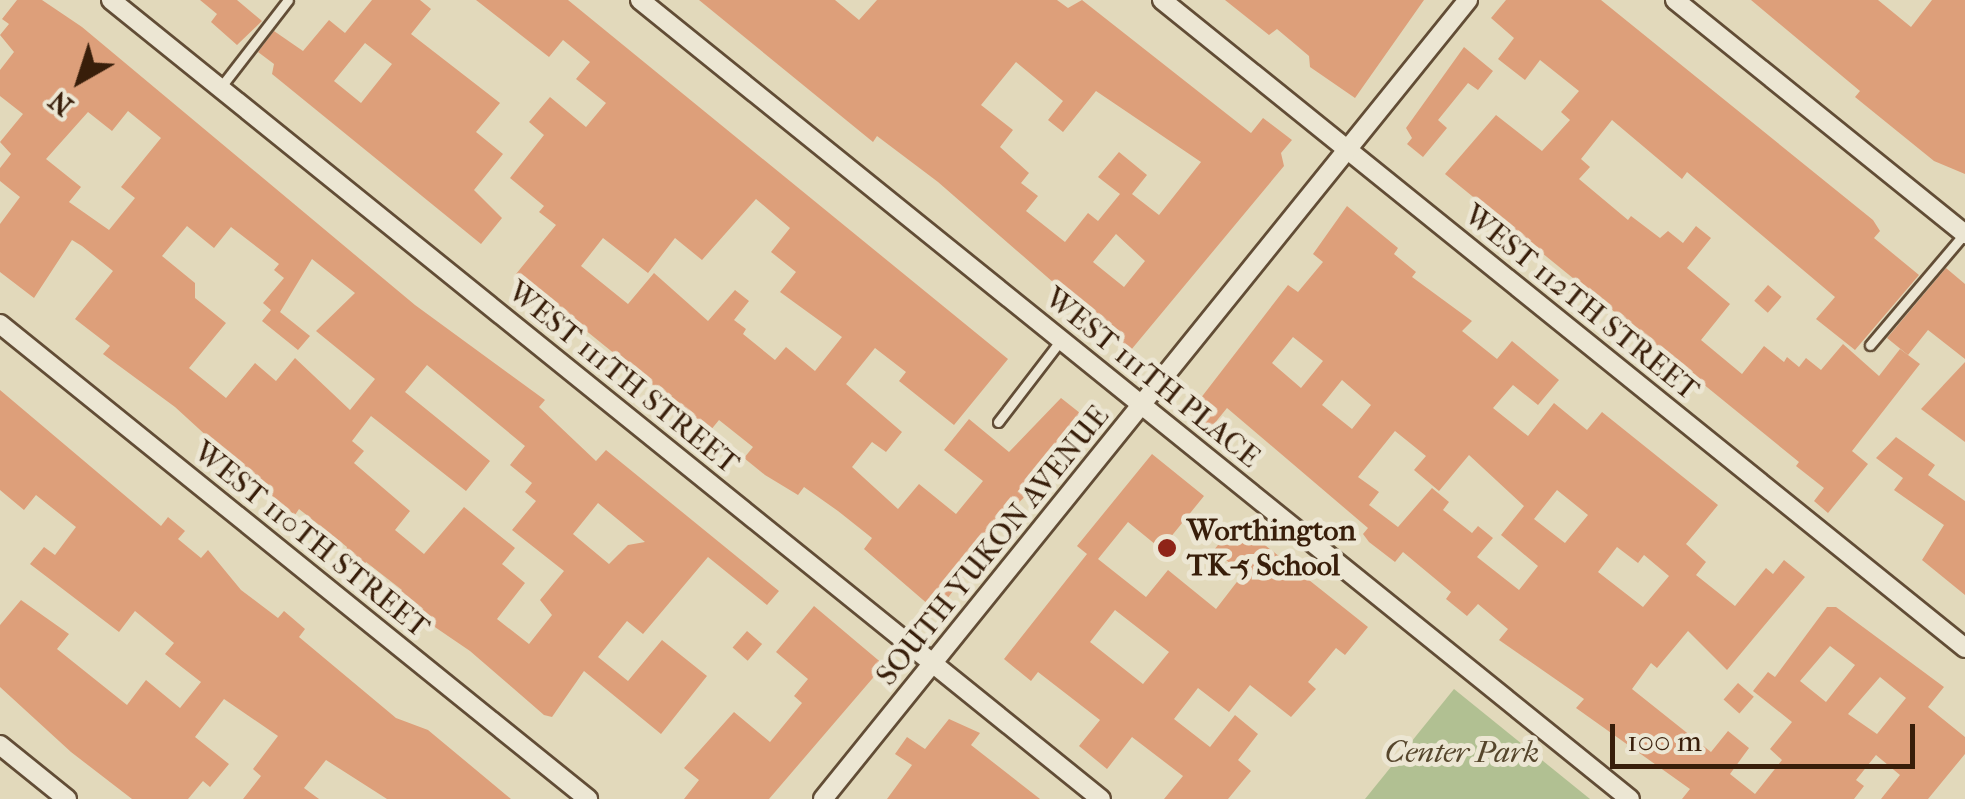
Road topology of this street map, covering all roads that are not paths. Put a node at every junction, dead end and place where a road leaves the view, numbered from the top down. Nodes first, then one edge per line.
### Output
1 (111, 0) edge
2 (288, 0) edge
3 (640, 0) edge
4 (1162, 0) edge
5 (1468, 0) edge
6 (1675, 0) edge
7 (220, 88) junction
8 (1347, 150) junction
9 (1964, 234) edge
10 (0, 324) edge
11 (1061, 340) junction
12 (1870, 345) dead end
13 (1141, 405) junction
14 (998, 422) dead end
15 (1965, 648) edge
16 (934, 664) junction
17 (0, 745) edge
18 (67, 799) edge
19 (588, 799) edge
20 (823, 799) edge
21 (1101, 799) edge
22 (1630, 799) edge

1 - 7 street, WEST 111TH STREET
2 - 7 lane
3 - 11 street, WEST 111TH PLACE
4 - 8 street, WEST 112TH STREET
5 - 8 street, SOUTH YUKON AVENUE
6 - 9 street
7 - 16 street, WEST 111TH STREET
8 - 13 street, SOUTH YUKON AVENUE
8 - 15 street, WEST 112TH STREET
9 - 12 lane
10 - 19 street, WEST 110TH STREET
11 - 13 street, WEST 111TH PLACE
11 - 14 lane
13 - 16 street, SOUTH YUKON AVENUE
13 - 22 street, WEST 111TH PLACE
16 - 20 street, SOUTH YUKON AVENUE
16 - 21 street, WEST 111TH STREET
17 - 18 street

